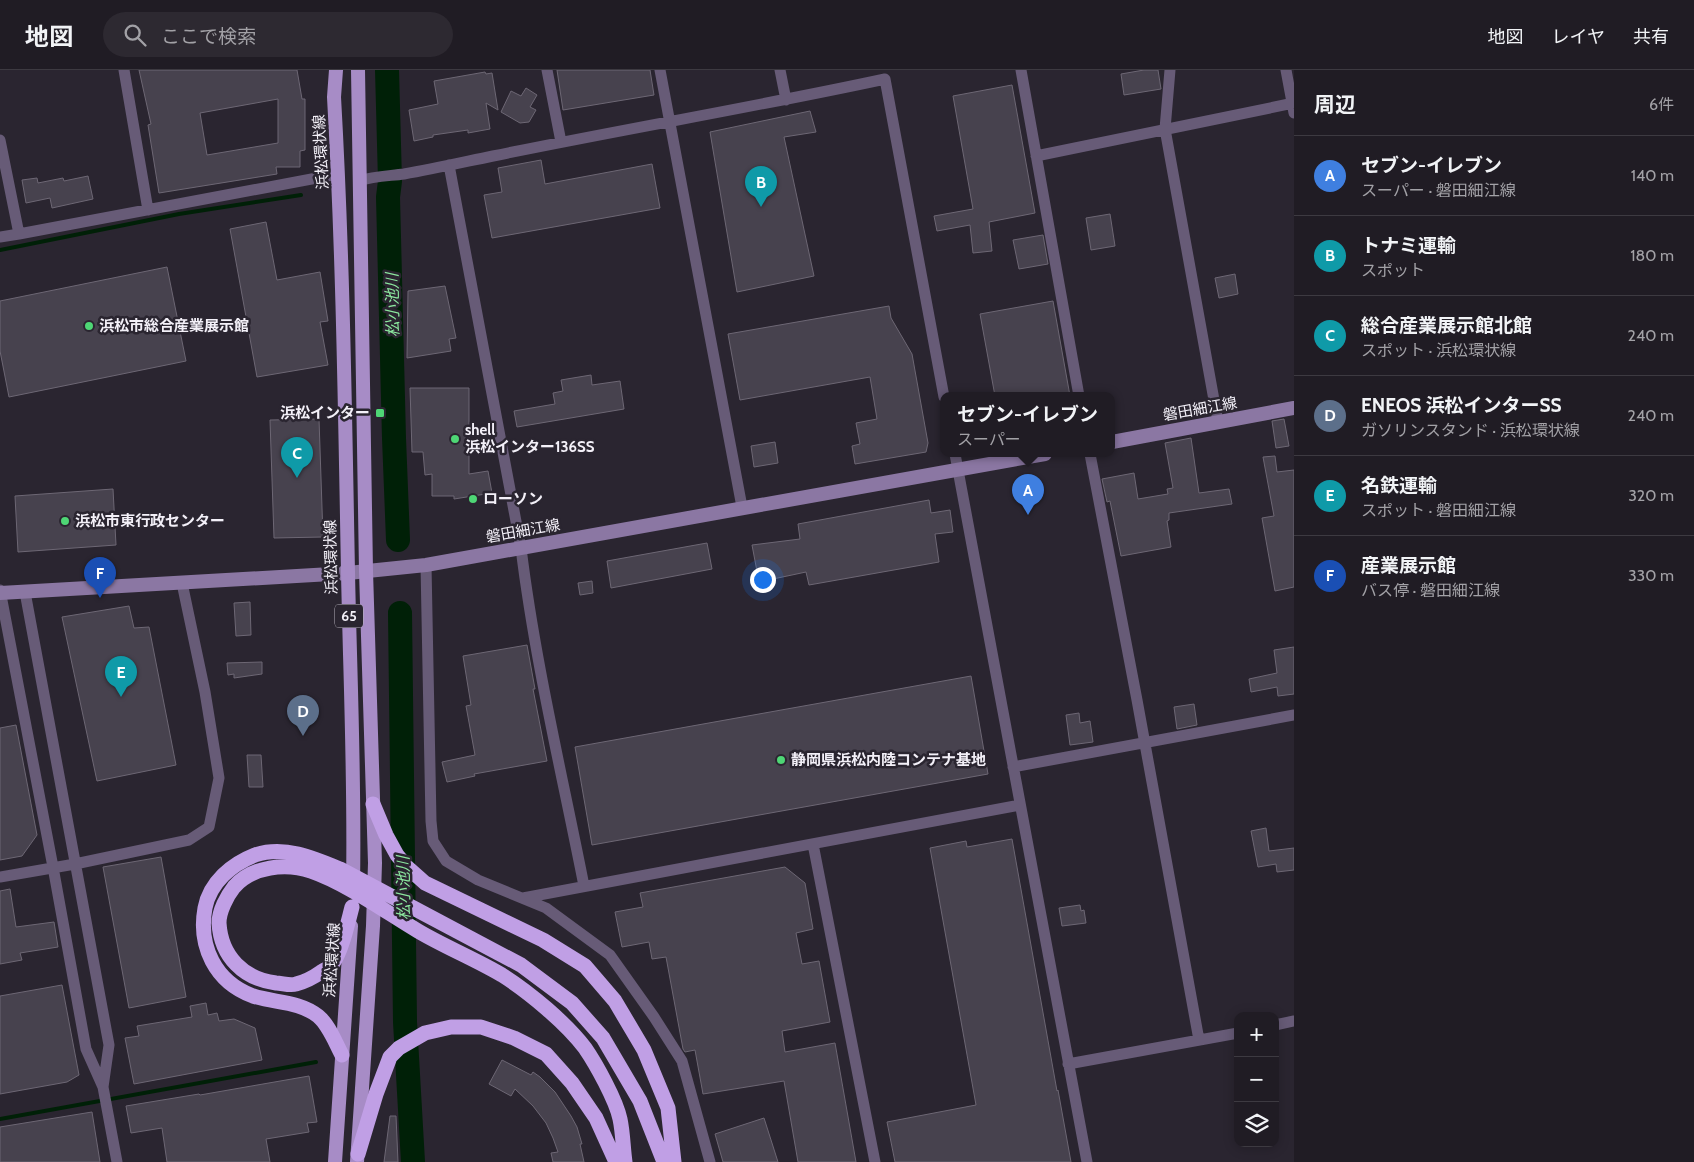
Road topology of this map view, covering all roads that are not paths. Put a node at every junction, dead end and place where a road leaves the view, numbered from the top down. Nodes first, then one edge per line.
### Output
1 (124, 70) edge
2 (336, 70) edge
3 (358, 70) edge
4 (547, 70) edge
5 (660, 70) edge
6 (780, 70) edge
7 (1021, 70) edge
8 (1170, 70) edge
9 (1286, 70) edge
10 (786, 100) junction
11 (1293, 106) edge
12 (670, 120) junction
13 (1165, 129) junction
14 (0, 140) edge
15 (561, 142) junction
16 (1036, 156) junction
17 (449, 165) junction
18 (338, 174) junction
19 (365, 179) junction
20 (148, 210) junction
21 (19, 234) junction
22 (0, 237) edge
23 (943, 392) edge
24 (1078, 392) edge
25 (1294, 408) edge
26 (1218, 422) junction
27 (1115, 441) edge
28 (956, 457) edge
29 (1028, 457) edge
30 (1091, 457) edge
31 (958, 469) junction
32 (742, 508) junction
33 (521, 548) junction
34 (426, 565) junction
35 (366, 572) junction
36 (348, 573) junction
37 (182, 583) junction
38 (0, 592) edge
39 (25, 592) junction
40 (1294, 715) edge
41 (1145, 742) junction
42 (1013, 767) junction
43 (373, 804) junction
44 (1020, 805) junction
45 (813, 844) junction
46 (75, 864) junction
47 (53, 867) junction
48 (0, 877) edge
49 (584, 886) junction
50 (522, 898) junction
51 (352, 907) junction
52 (1294, 1022) edge
53 (1279, 1025) edge
54 (1234, 1033) edge
55 (1199, 1040) junction
56 (342, 1055) junction
57 (1068, 1064) junction
58 (104, 1090) junction
59 (358, 1158) edge
60 (117, 1162) edge
61 (335, 1162) edge
62 (616, 1162) edge
63 (625, 1162) edge
64 (664, 1162) edge
65 (674, 1162) edge
66 (710, 1162) edge
67 (874, 1162) edge
68 (1087, 1162) edge

1 - 20 street
2 - 18 main road, 浜松環状線 / 65
3 - 19 main road, 65
4 - 15 street
5 - 12 street
6 - 10 street
7 - 16 street
8 - 13 street
9 - 11 street
10 - 12 street
10 - 23 street
11 - 13 street
12 - 15 street
12 - 32 street
13 - 16 street
13 - 26 street
14 - 21 street
15 - 17 street
16 - 24 street
17 - 19 street
17 - 33 street
18 - 20 street
18 - 36 main road, 浜松環状線 / 65
19 - 35 main road, 65
20 - 21 street
21 - 22 street
25 - 26 main road, 磐田細江線
26 - 27 main road, 磐田細江線
28 - 31 street
29 - 31 main road, 磐田細江線
30 - 41 street
31 - 32 main road, 磐田細江線
31 - 42 street
32 - 33 main road, 磐田細江線
33 - 34 main road, 磐田細江線
33 - 49 street
34 - 35 main road, 磐田細江線
34 - 50 street
35 - 36 main road, 磐田細江線
35 - 43 main road, 65
36 - 37 main road, 磐田細江線
36 - 51 main road, 浜松環状線 / 65
37 - 39 main road, 磐田細江線
37 - 46 street
38 - 39 main road, 磐田細江線
38 - 47 street
39 - 46 street
40 - 41 street
41 - 42 street
41 - 55 street
42 - 44 street
43 - 59 main road, 65
43 - 65 highway
44 - 45 street
44 - 57 street
45 - 49 street
45 - 67 street
46 - 47 street
46 - 58 street
47 - 48 street
47 - 58 street
49 - 50 street
50 - 66 street
51 - 56 main road, 浜松環状線 / 65
51 - 63 highway
52 - 53 street
54 - 55 street
55 - 57 street
56 - 61 main road, 浜松環状線 / 65
56 - 64 highway
57 - 68 street
58 - 60 street
59 - 62 highway

